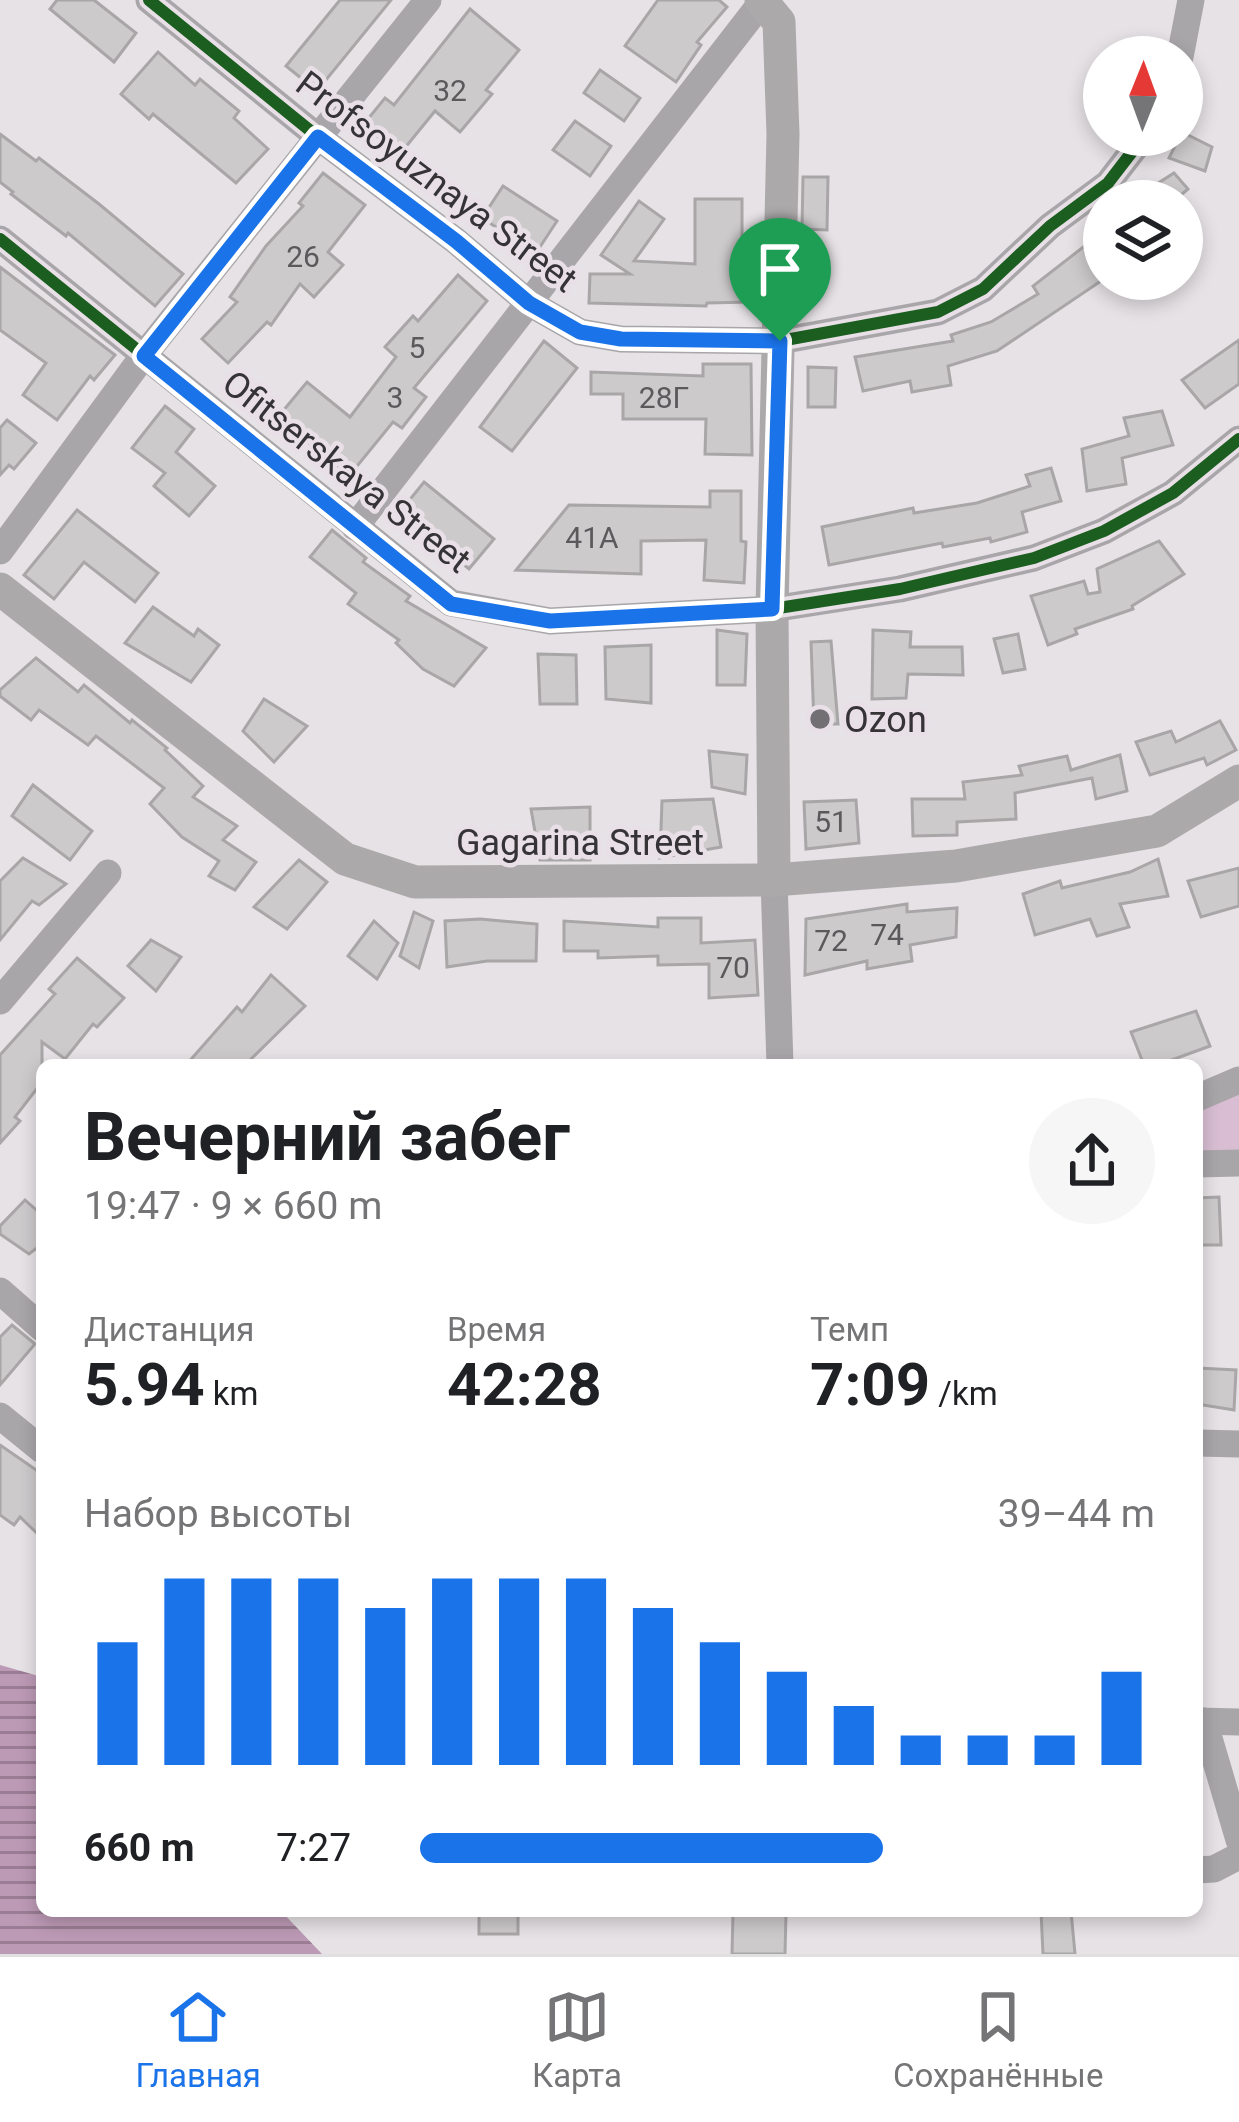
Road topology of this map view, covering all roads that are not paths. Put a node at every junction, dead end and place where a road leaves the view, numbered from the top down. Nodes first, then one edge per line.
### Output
1 (149, 0) edge
2 (428, 0) edge
3 (1191, 0) edge
4 (762, 1) edge
5 (1184, 36) edge
6 (318, 137) junction
7 (1129, 156) edge
8 (0, 239) edge
9 (529, 303) junction
10 (780, 341) junction
11 (144, 356) junction
12 (1239, 439) edge
13 (356, 526) junction
14 (0, 551) edge
15 (0, 589) edge
16 (772, 609) junction
17 (1239, 782) edge
18 (107, 873) dead end
19 (774, 880) junction
20 (0, 1000) edge
21 (779, 1059) edge
22 (1239, 1081) edge
23 (1203, 1096) edge
24 (1239, 1163) edge
25 (1203, 1164) edge
26 (0, 1291) edge
27 (36, 1323) edge
28 (0, 1416) edge
29 (1203, 1443) edge
30 (1239, 1444) edge
31 (36, 1445) edge
32 (1203, 1721) edge
33 (1239, 1722) edge
34 (1203, 1730) edge
35 (1239, 1840) edge
36 (1239, 1856) edge
37 (1203, 1870) edge

1 - 6 street, Profsoyuznaya Street
2 - 6 street
3 - 5 street
4 - 9 street
4 - 10 main road
6 - 9 street, Profsoyuznaya Street
6 - 11 street
7 - 10 street, Profsoyuznaya Street
8 - 11 street, Ofitserskaya Street
9 - 10 street, Profsoyuznaya Street
9 - 13 street
10 - 16 main road
11 - 13 street, Ofitserskaya Street
11 - 14 street
12 - 16 street, Ofitserskaya Street
13 - 16 street, Ofitserskaya Street
15 - 19 main road, Gagarina Street
16 - 19 main road
17 - 19 main road, Gagarina Street
18 - 20 street
19 - 21 street
22 - 23 street
24 - 25 street
26 - 27 street
28 - 31 street
29 - 30 street
32 - 33 street
34 - 35 street
36 - 37 street

